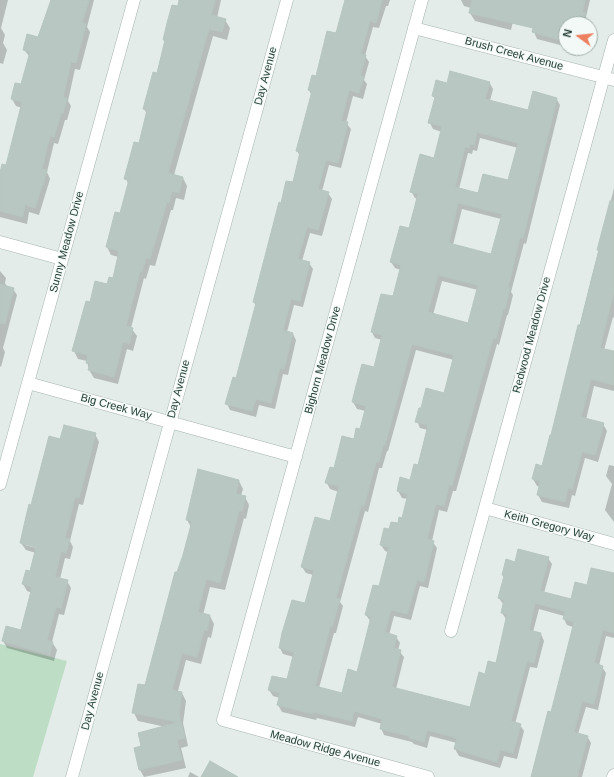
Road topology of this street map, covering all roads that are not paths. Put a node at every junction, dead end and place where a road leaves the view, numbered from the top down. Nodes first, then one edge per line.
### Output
1 (134, 0) edge
2 (287, 0) edge
3 (422, 0) edge
4 (414, 28) junction
5 (614, 40) edge
6 (609, 79) edge
7 (0, 242) edge
8 (62, 259) junction
9 (28, 383) junction
10 (170, 422) junction
11 (296, 457) junction
12 (0, 484) edge
13 (485, 508) junction
14 (614, 544) edge
15 (451, 630) dead end
16 (223, 720) joint
17 (72, 777) edge
18 (428, 777) edge

1 - 8 street, Sunny Meadow Drive
2 - 10 street, Day Avenue
3 - 4 street, Bighorn Meadow Drive
4 - 6 street, Brush Creek Avenue
4 - 11 street, Bighorn Meadow Drive
5 - 6 street, Redwood Meadow Drive
6 - 13 street, Redwood Meadow Drive
7 - 8 street
8 - 9 street, Sunny Meadow Drive
9 - 10 street, Big Creek Way
9 - 12 street, Sunny Meadow Drive
10 - 11 street, Big Creek Way
10 - 17 street, Day Avenue
11 - 16 street, Bighorn Meadow Drive
13 - 14 street, Keith Gregory Way
13 - 15 street, Redwood Meadow Drive
16 - 18 street, Meadow Ridge Avenue

